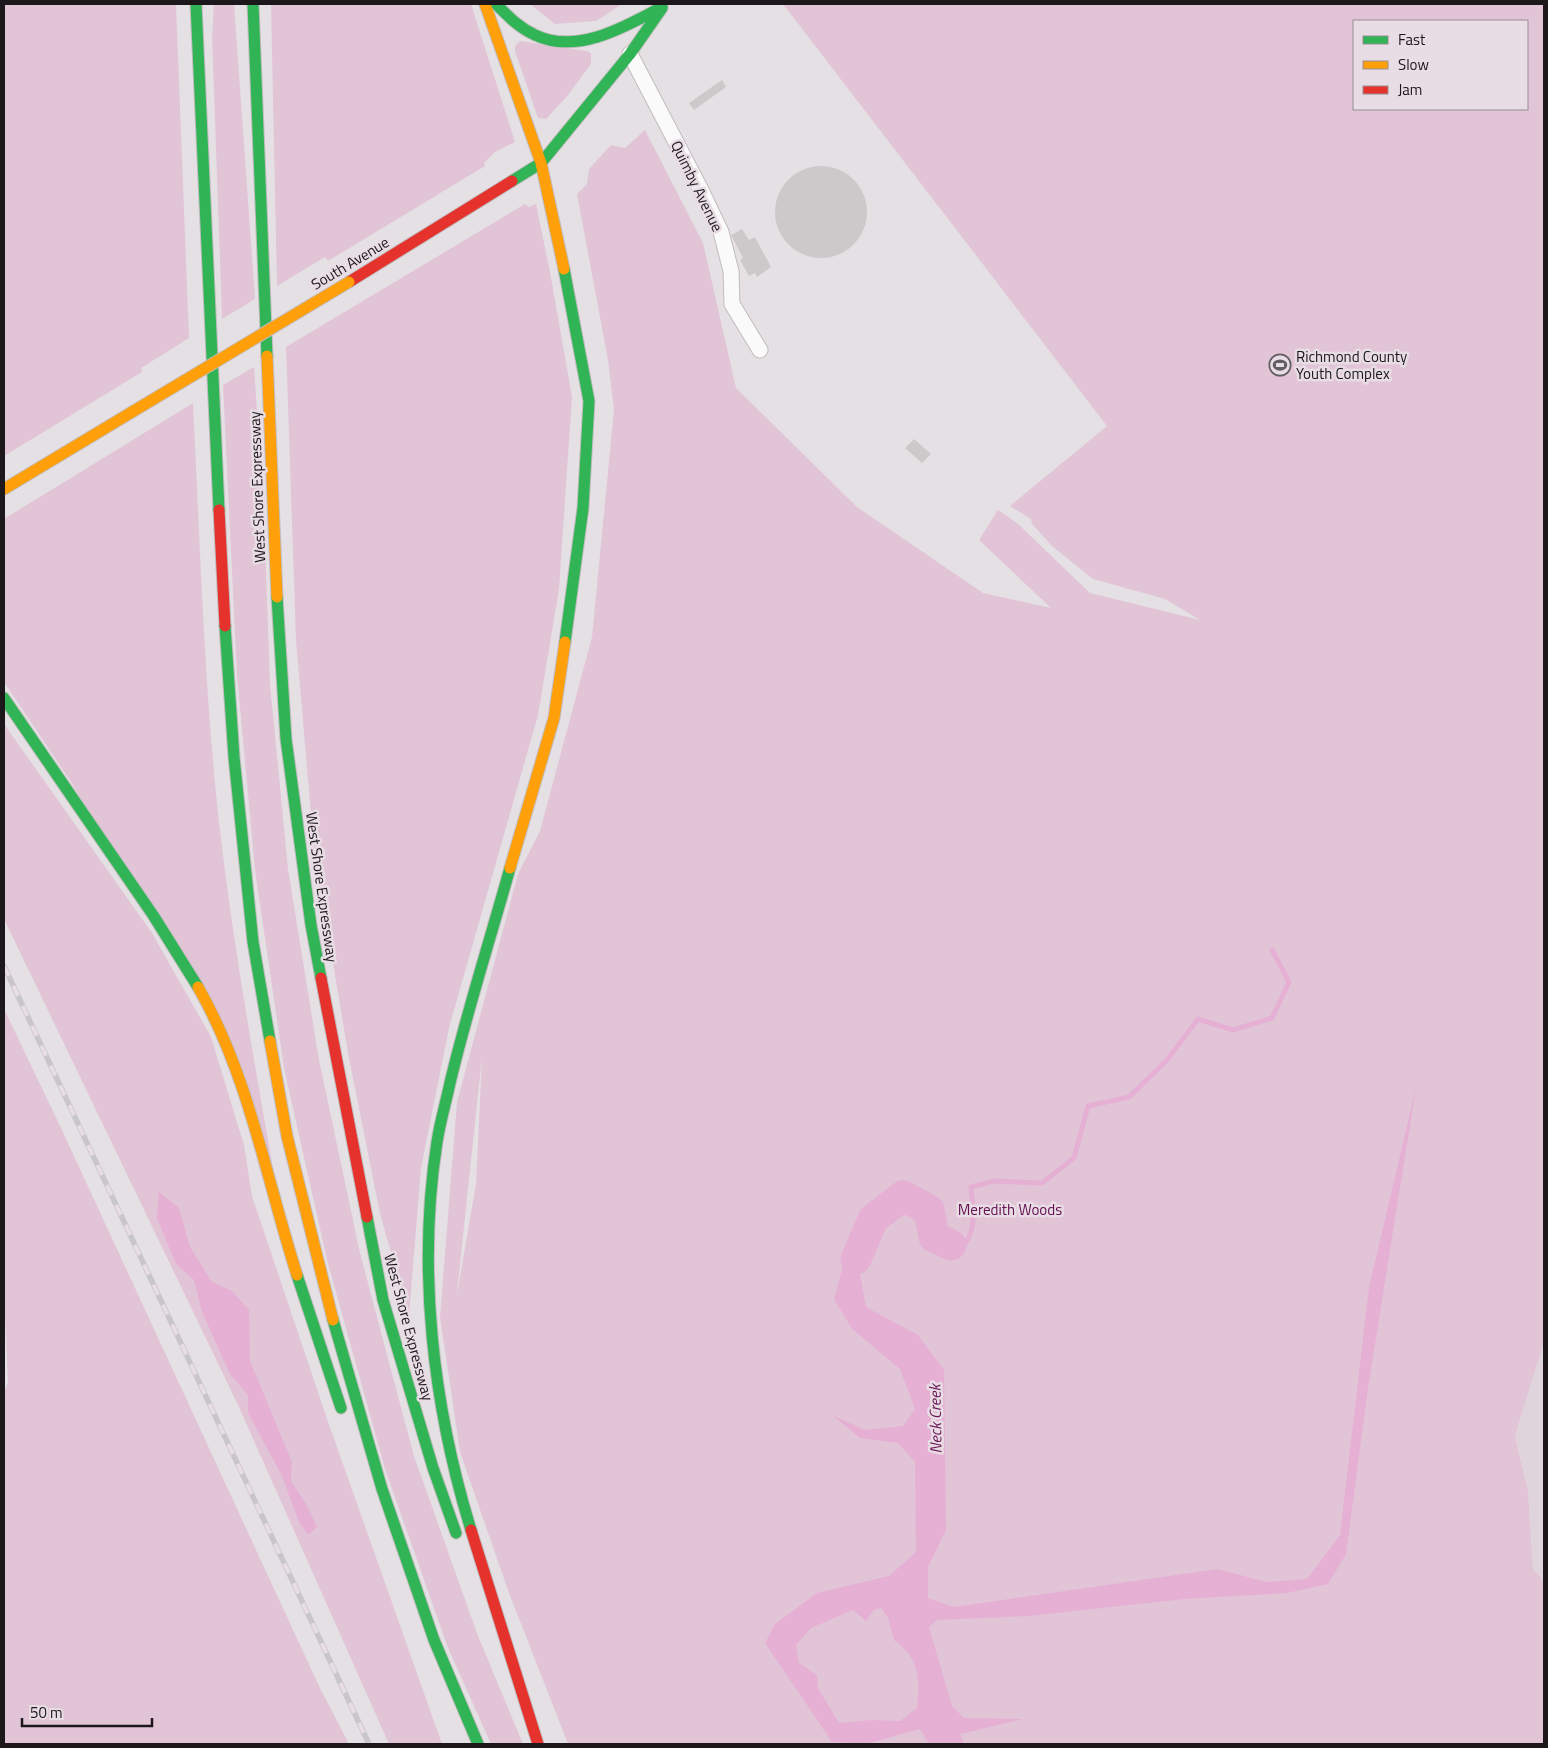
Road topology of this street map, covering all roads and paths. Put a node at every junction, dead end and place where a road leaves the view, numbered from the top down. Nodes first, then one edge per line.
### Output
1 (196, 4) edge
2 (253, 4) edge
3 (485, 4) edge
4 (496, 4) edge
5 (665, 5) edge
6 (630, 54) junction
7 (541, 163) junction
8 (760, 350) dead end
9 (4, 489) edge
10 (4, 698) edge
11 (345, 1420) dead end
12 (370, 1492) dead end
13 (459, 1543) dead end
14 (489, 1627) dead end
15 (434, 1640) junction
16 (478, 1744) edge
17 (537, 1744) edge

1 - 15 main road
2 - 13 main road, West Shore Expressway
3 - 7 main road
4 - 5 main road
5 - 6 main road, South Avenue
6 - 7 main road, South Avenue
6 - 8 street, Quimby Avenue
7 - 9 main road, South Avenue, bridge
7 - 17 main road
10 - 11 main road
12 - 15 main road
14 - 17 main road
15 - 16 main road

